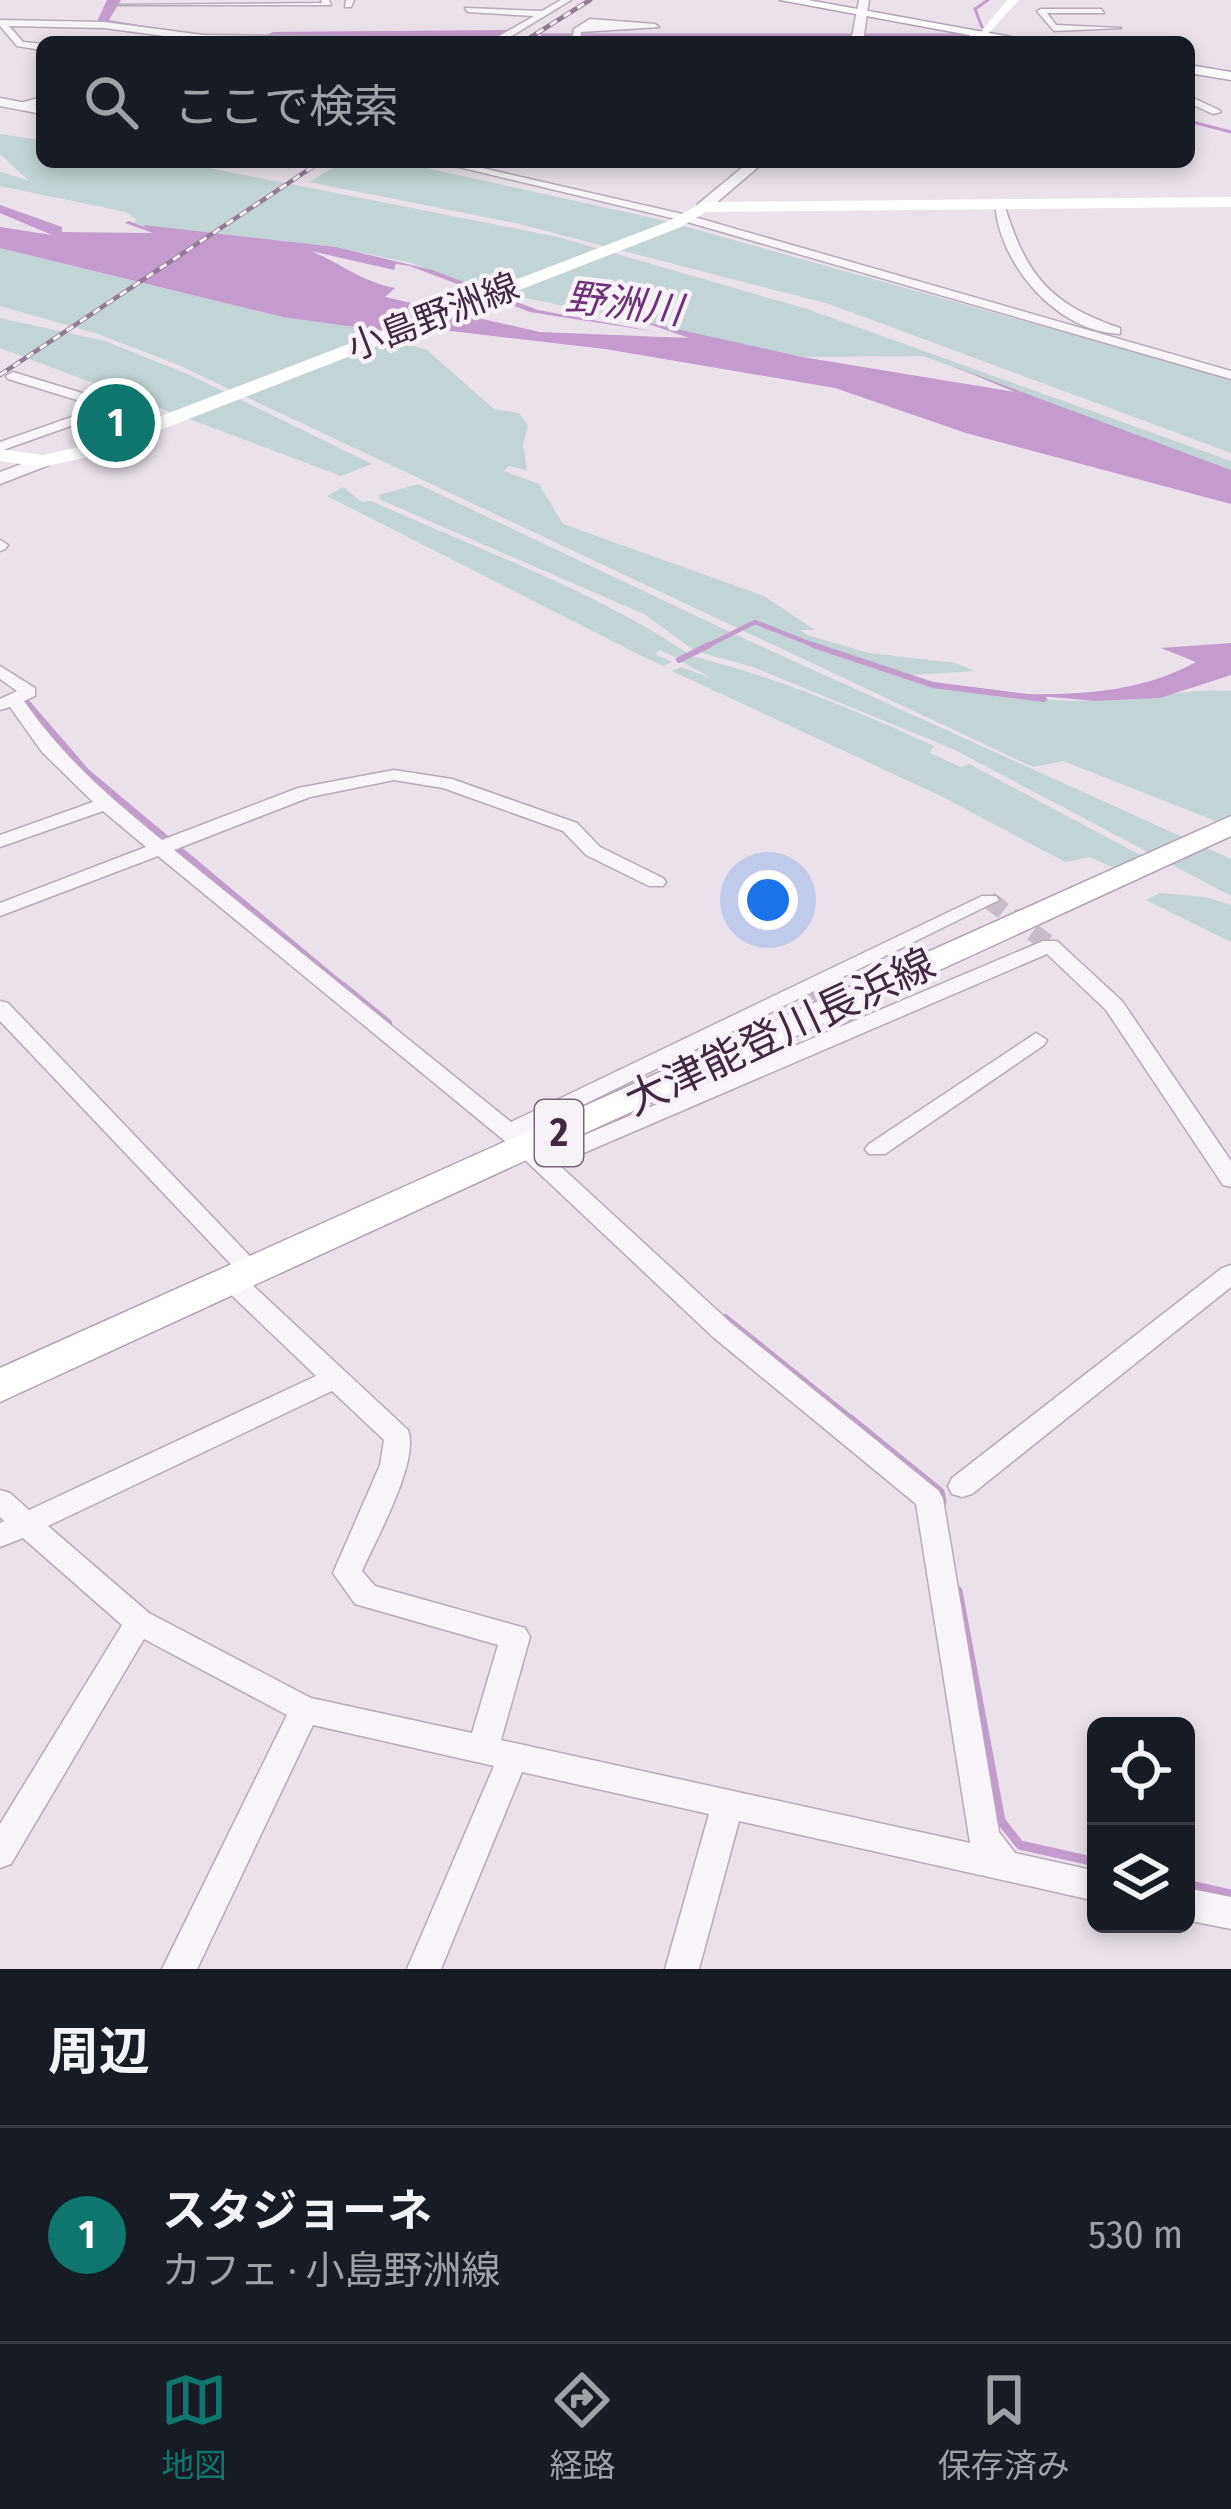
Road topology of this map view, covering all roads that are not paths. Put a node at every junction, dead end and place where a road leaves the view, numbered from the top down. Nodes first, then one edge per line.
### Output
1 (325, 0) edge
2 (542, 0) edge
3 (567, 0) edge
4 (771, 0) edge
5 (786, 0) edge
6 (798, 0) edge
7 (1013, 0) edge
8 (1096, 0) edge
9 (119, 3) edge
10 (170, 3) edge
11 (208, 3) edge
12 (287, 5) junction
13 (821, 6) junction
14 (861, 6) edge
15 (31, 9) dead end
16 (468, 10) dead end
17 (496, 11) junction
18 (523, 12) junction
19 (545, 14) junction
20 (1109, 20) junction
21 (4, 23) edge
22 (104, 25) junction
23 (519, 30) junction
24 (982, 33) junction
25 (13, 36) junction
26 (195, 36) edge
27 (267, 36) edge
28 (508, 36) edge
29 (577, 36) edge
30 (856, 36) edge
31 (976, 36) edge
32 (998, 36) edge
33 (1124, 36) edge
34 (0, 38) edge
35 (36, 46) edge
36 (1195, 70) edge
37 (1231, 76) edge
38 (36, 97) edge
39 (23, 100) junction
40 (0, 102) edge
41 (1195, 102) edge
42 (36, 107) edge
43 (1195, 113) edge
44 (467, 168) edge
45 (750, 168) edge
46 (1231, 202) edge
47 (999, 204) junction
48 (703, 207) junction
49 (681, 221) junction
50 (764, 242) junction
51 (777, 252) dead end
52 (924, 291) junction
53 (1064, 310) junction
54 (1231, 364) edge
55 (1231, 375) edge
56 (13, 376) dead end
57 (109, 409) junction
58 (168, 420) junction
59 (0, 450) edge
60 (43, 461) junction
61 (0, 478) edge
62 (0, 671) edge
63 (8, 703) edge
64 (106, 805) junction
65 (1231, 825) edge
66 (0, 841) edge
67 (168, 845) junction
68 (656, 882) dead end
69 (989, 900) dead end
70 (0, 910) edge
71 (0, 1008) edge
72 (1036, 1040) dead end
73 (527, 1149) junction
74 (877, 1149) dead end
75 (1231, 1179) edge
76 (1231, 1274) edge
77 (243, 1278) junction
78 (332, 1380) junction
79 (0, 1385) edge
80 (962, 1486) dead end
81 (0, 1501) edge
82 (13, 1530) edge
83 (139, 1622) junction
84 (305, 1710) junction
85 (498, 1754) junction
86 (728, 1804) junction
87 (0, 1853) edge
88 (1007, 1868) junction
89 (1087, 1884) edge
90 (1195, 1906) edge
91 (1231, 1913) edge
92 (179, 1969) edge
93 (424, 1969) edge
94 (682, 1969) edge

1 - 12 street
2 - 18 street
3 - 19 street
4 - 13 street
5 - 13 main road
6 - 13 street
7 - 24 main road
8 - 20 street
9 - 10 street
9 - 22 street
10 - 11 street
10 - 26 street
11 - 12 street
11 - 26 street
12 - 27 street
13 - 14 main road
14 - 24 main road
14 - 30 street
15 - 21 street
16 - 17 street
17 - 18 street
17 - 23 street
18 - 19 street
19 - 23 street
20 - 20 street
20 - 33 street
21 - 22 street
21 - 25 street
22 - 26 street
23 - 28 street
24 - 31 street
24 - 32 main road
25 - 34 street
25 - 35 street
29 - 29 street
36 - 37 main road
38 - 39 street
39 - 40 street
39 - 42 street
41 - 43 street
44 - 49 street
45 - 48 street
46 - 47 main road
47 - 48 main road
47 - 53 street
48 - 49 main road, 小島野洲線
49 - 50 street
49 - 58 main road, 小島野洲線
50 - 51 street
50 - 52 street
52 - 53 street
52 - 55 street
53 - 54 street
56 - 57 street
57 - 58 street
57 - 59 street
58 - 60 main road, 小島野洲線
59 - 60 main road, 小島野洲線
60 - 61 street
62 - 63 street
63 - 64 street
64 - 66 street
64 - 67 street
65 - 73 main road, 大津能登川長浜線 / 2
67 - 68 street
67 - 70 street
67 - 73 street
69 - 73 street
71 - 77 street
72 - 74 street
73 - 75 street
73 - 77 main road, 大津能登川長浜線 / 2
73 - 88 street
76 - 80 street
77 - 78 street
77 - 79 main road, 大津能登川長浜線 / 2
78 - 82 street
78 - 85 street
81 - 82 street
82 - 83 street
83 - 84 street
83 - 87 street
84 - 85 street
84 - 92 street
85 - 86 street
85 - 93 street
86 - 88 street
86 - 94 street
88 - 89 street
90 - 91 street

